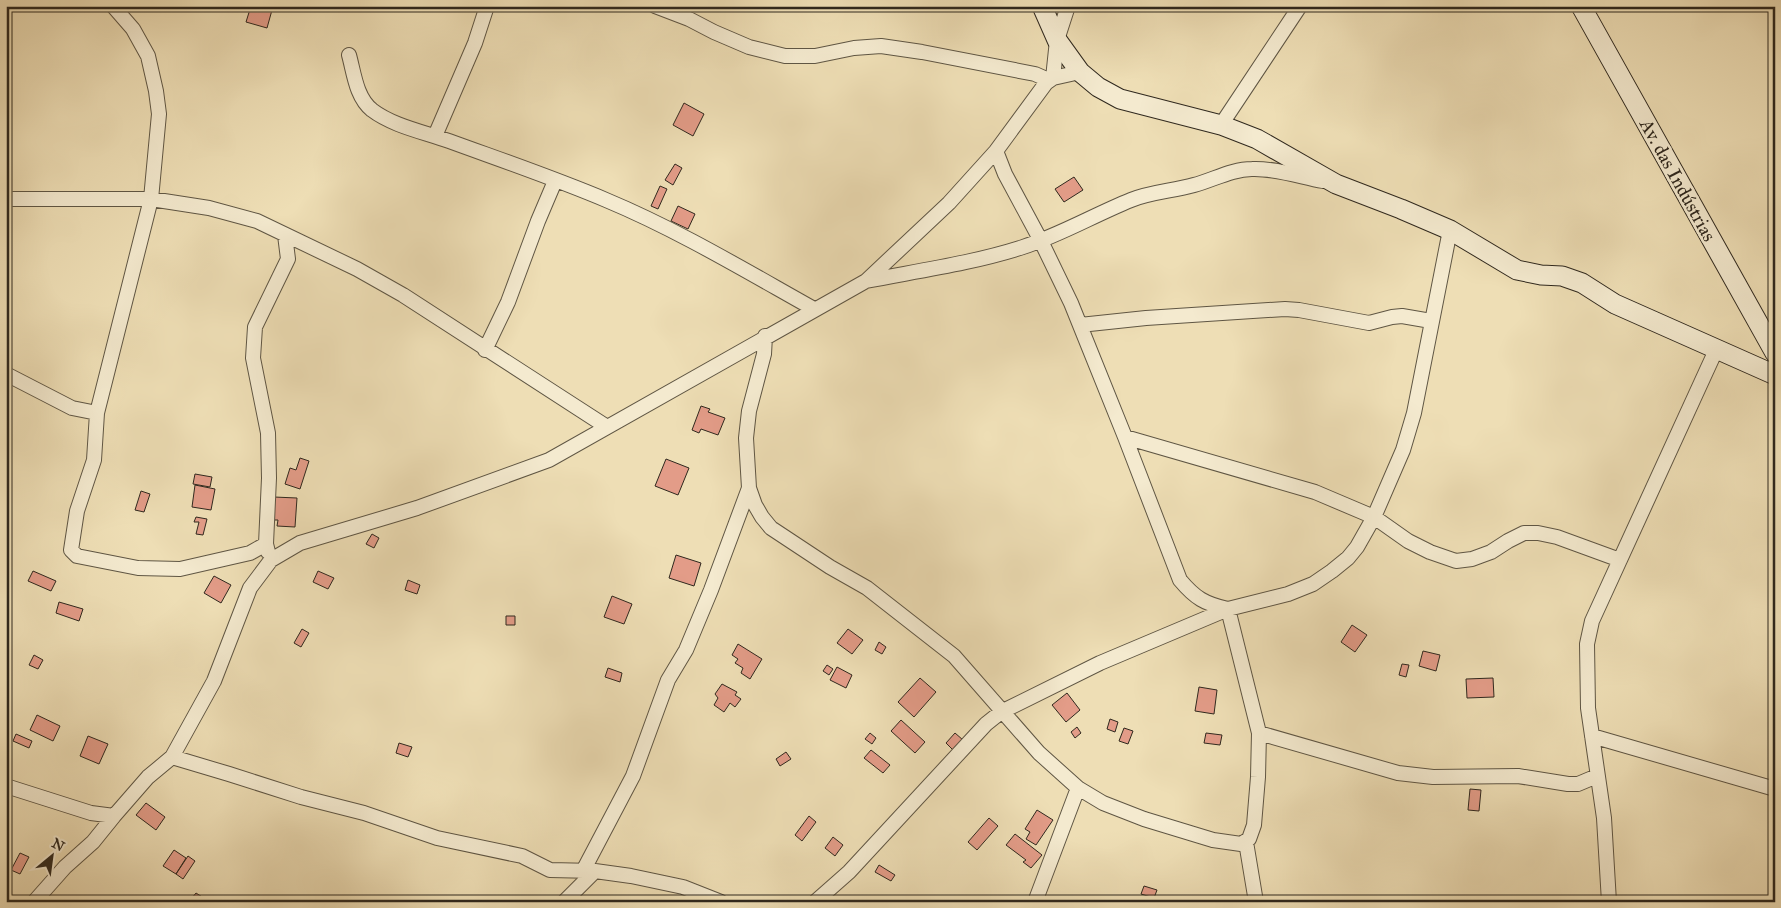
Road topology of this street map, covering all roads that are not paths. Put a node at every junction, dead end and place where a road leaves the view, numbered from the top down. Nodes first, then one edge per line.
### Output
1 (113, 6) edge
2 (487, 6) edge
3 (655, 6) edge
4 (1042, 6) edge
5 (1068, 6) edge
6 (1300, 6) edge
7 (1582, 6) edge
8 (1057, 40) junction
9 (350, 54) dead end
10 (1080, 72) junction
11 (1050, 81) junction
12 (1221, 125) junction
13 (435, 136) junction
14 (996, 151) junction
15 (555, 181) junction
16 (1336, 184) junction
17 (6, 199) edge
18 (151, 199) junction
19 (1450, 230) junction
20 (285, 235) junction
21 (1041, 241) junction
22 (313, 249) junction
23 (288, 259) junction
24 (866, 281) junction
25 (814, 309) junction
26 (1431, 321) junction
27 (1080, 326) junction
28 (765, 336) junction
29 (485, 350) junction
30 (1716, 350) junction
31 (1775, 353) edge
32 (6, 374) edge
33 (1775, 374) edge
34 (98, 413) junction
35 (607, 427) junction
36 (1125, 437) junction
37 (750, 488) junction
38 (761, 515) junction
39 (739, 517) junction
40 (1374, 517) junction
41 (266, 544) junction
42 (270, 560) junction
43 (1620, 560) junction
44 (1228, 609) junction
45 (1001, 712) junction
46 (1259, 733) junction
47 (1592, 736) junction
48 (172, 757) junction
49 (1597, 776) junction
50 (6, 786) edge
51 (1078, 788) junction
52 (1775, 789) edge
53 (114, 816) junction
54 (1246, 842) junction
55 (589, 871) junction
56 (34, 902) edge
57 (564, 902) edge
58 (721, 902) edge
59 (815, 902) edge
60 (1036, 902) edge
61 (1256, 902) edge
62 (1609, 902) edge

1 - 18 street
2 - 13 street
3 - 11 street
4 - 8 street
5 - 8 street
6 - 12 street
7 - 31 street, Av. das Indústrias
8 - 10 street
8 - 11 street
9 - 13 street
10 - 11 street
10 - 12 street
11 - 14 street
12 - 16 street
13 - 15 street
14 - 21 street
14 - 24 street
15 - 25 street
15 - 29 street
16 - 19 street
16 - 21 street
17 - 18 street
18 - 20 street
18 - 34 street
19 - 26 street
19 - 30 street
20 - 22 street
20 - 23 street
21 - 24 street
21 - 27 street
22 - 23 street
22 - 29 street
23 - 41 street
24 - 25 street
25 - 28 street
26 - 27 street
26 - 40 street
27 - 36 street
28 - 35 street
28 - 37 street
29 - 35 street
30 - 33 street
30 - 43 street
32 - 34 street
34 - 41 street
35 - 42 street
36 - 40 street
36 - 44 street
37 - 38 street
37 - 39 street
38 - 39 street
38 - 45 street
39 - 55 street
40 - 43 street
40 - 44 street
41 - 42 street
42 - 48 street
43 - 47 street
44 - 45 street
44 - 46 street
45 - 51 street
45 - 59 street
46 - 49 street
46 - 54 street
47 - 49 street
47 - 52 street
48 - 53 street
48 - 55 street
49 - 62 street
50 - 53 street
51 - 54 street
51 - 60 street
53 - 56 street
54 - 61 street
55 - 57 street
55 - 58 street

